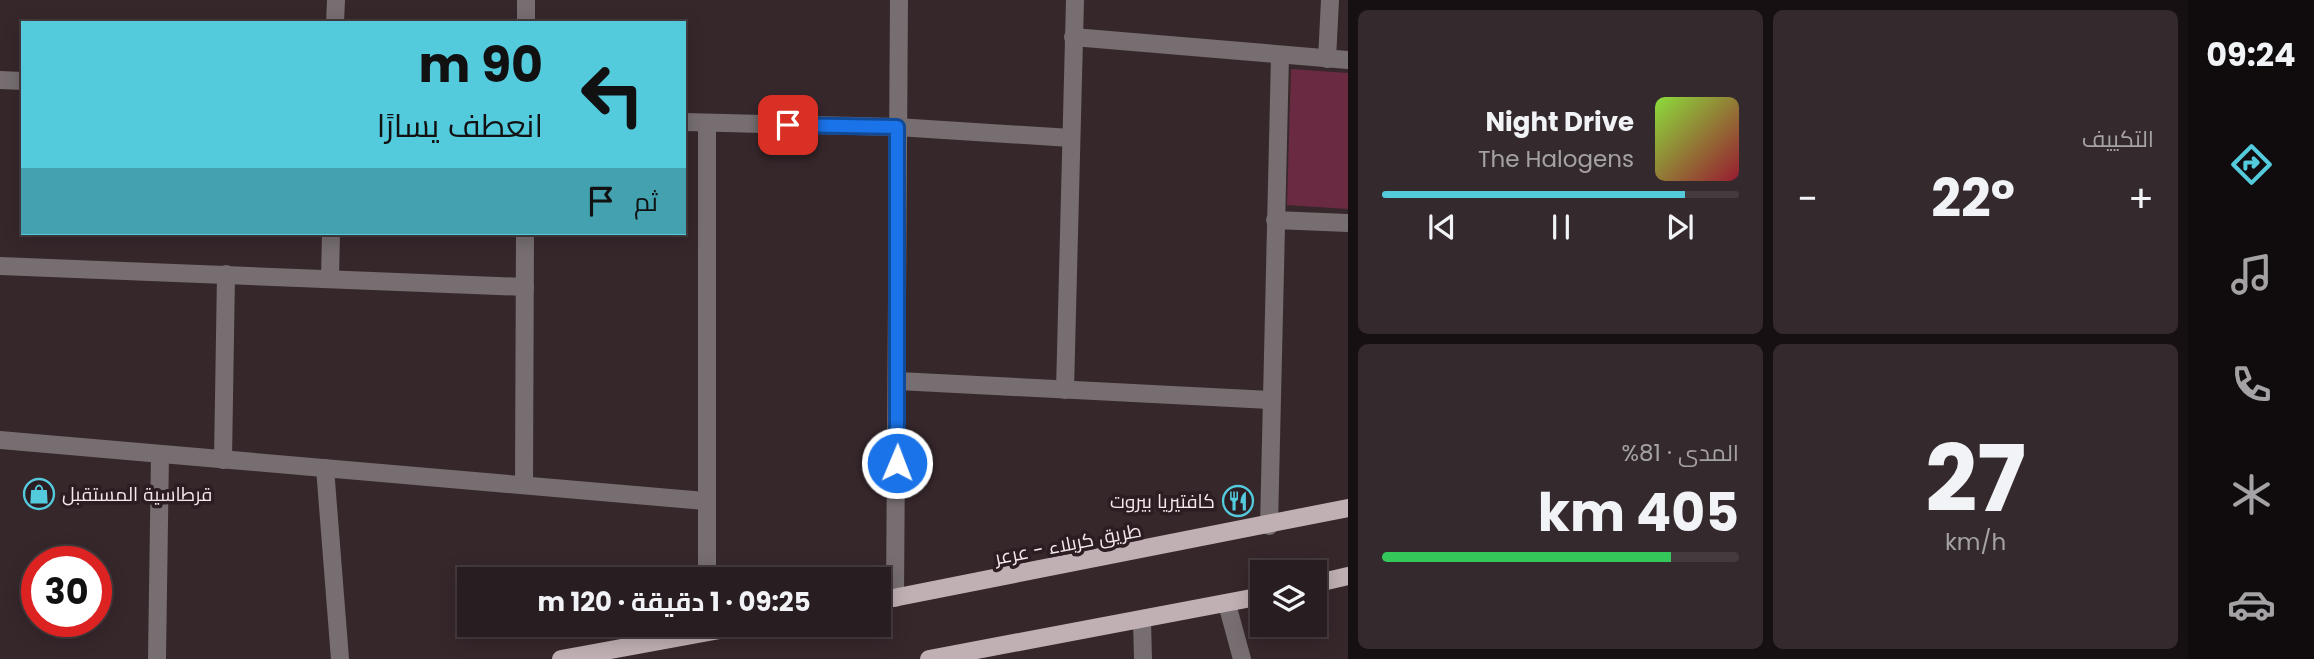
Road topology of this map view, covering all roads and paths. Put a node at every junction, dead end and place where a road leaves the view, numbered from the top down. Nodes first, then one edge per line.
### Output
1 (336, 0) edge
2 (526, 0) edge
3 (899, 0) edge
4 (1075, 0) edge
5 (1330, 0) edge
6 (335, 21) edge
7 (526, 21) edge
8 (1073, 37) junction
9 (1280, 56) junction
10 (1327, 59) junction
11 (1348, 60) edge
12 (0, 80) edge
13 (21, 81) edge
14 (686, 122) edge
15 (707, 123) junction
16 (897, 127) junction
17 (1071, 138) junction
18 (1275, 220) junction
19 (1348, 223) edge
20 (331, 235) edge
21 (525, 235) edge
22 (0, 266) edge
23 (226, 274) junction
24 (330, 278) junction
25 (525, 287) junction
26 (898, 382) junction
27 (1065, 390) junction
28 (1270, 400) junction
29 (0, 440) edge
30 (160, 454) junction
31 (223, 460) junction
32 (325, 468) junction
33 (524, 485) junction
34 (705, 501) junction
35 (1348, 508) edge
36 (1269, 526) junction
37 (707, 567) edge
38 (889, 567) edge
39 (1348, 576) edge
40 (1327, 581) edge
41 (891, 599) edge
42 (1250, 599) edge
43 (1227, 604) junction
44 (1142, 621) junction
45 (665, 637) edge
46 (158, 659) edge
47 (340, 659) edge
48 (561, 659) edge
49 (929, 659) edge
50 (1143, 659) edge
51 (1242, 659) edge

1 - 6 street
2 - 7 street
3 - 16 street
4 - 8 street
5 - 10 street
8 - 9 street
8 - 17 street
9 - 10 street
9 - 18 street
10 - 11 street
12 - 13 street
14 - 15 street
15 - 16 street
15 - 34 street
16 - 17 street
16 - 26 street
17 - 27 street
18 - 19 street
18 - 28 street
20 - 24 street
21 - 25 street
22 - 23 street
23 - 24 street
23 - 31 street
24 - 25 street
25 - 33 street
26 - 27 street
26 - 38 street
27 - 28 street
28 - 36 street
29 - 30 street
30 - 31 street
30 - 46 street
31 - 32 street
32 - 33 street
32 - 47 street
33 - 34 street
34 - 37 street
35 - 36 main road, طريق كربلاء - عرعر
36 - 41 main road, طريق كربلاء - عرعر
39 - 40 main road
42 - 43 main road
43 - 44 main road
43 - 51 street
44 - 49 main road
44 - 50 street
45 - 48 main road

